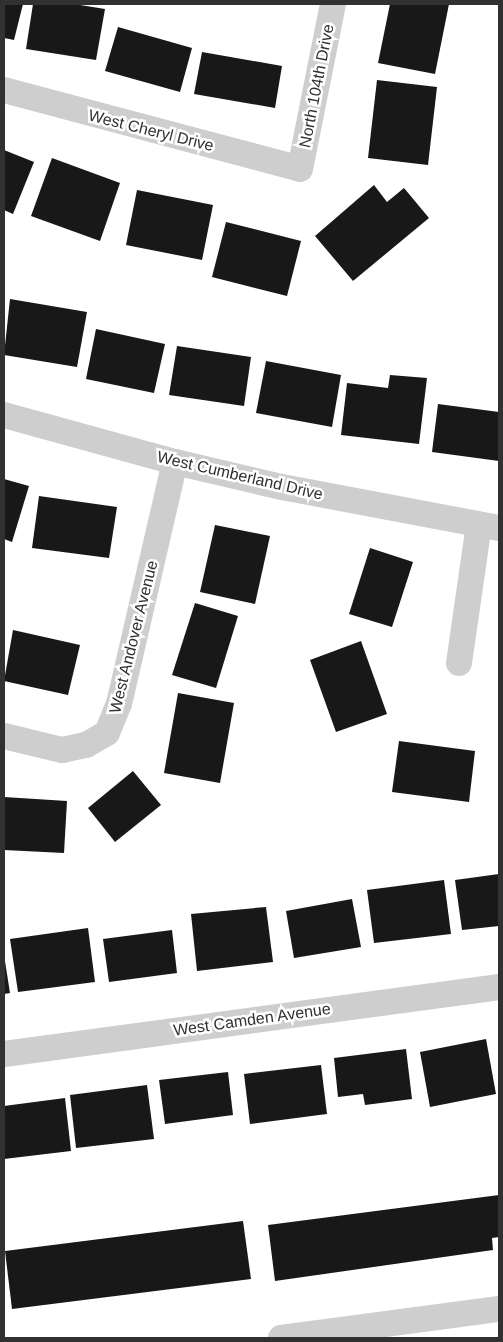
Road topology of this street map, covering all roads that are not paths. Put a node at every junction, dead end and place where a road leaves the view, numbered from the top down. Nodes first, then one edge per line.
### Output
1 (333, 4) edge
2 (4, 90) edge
3 (300, 169) joint
4 (4, 415) edge
5 (175, 462) junction
6 (489, 526) edge
7 (458, 663) dead end
8 (4, 736) edge
9 (499, 987) edge
10 (4, 1054) edge
11 (499, 1309) edge
12 (281, 1338) edge

1 - 3 street, North 104th Drive
2 - 3 street, West Cheryl Drive
4 - 5 street, West Cumberland Drive
5 - 6 street, West Cumberland Drive
5 - 8 street, West Andover Avenue
6 - 7 street, West Cumberland Drive
9 - 10 street, West Camden Avenue
11 - 12 street

